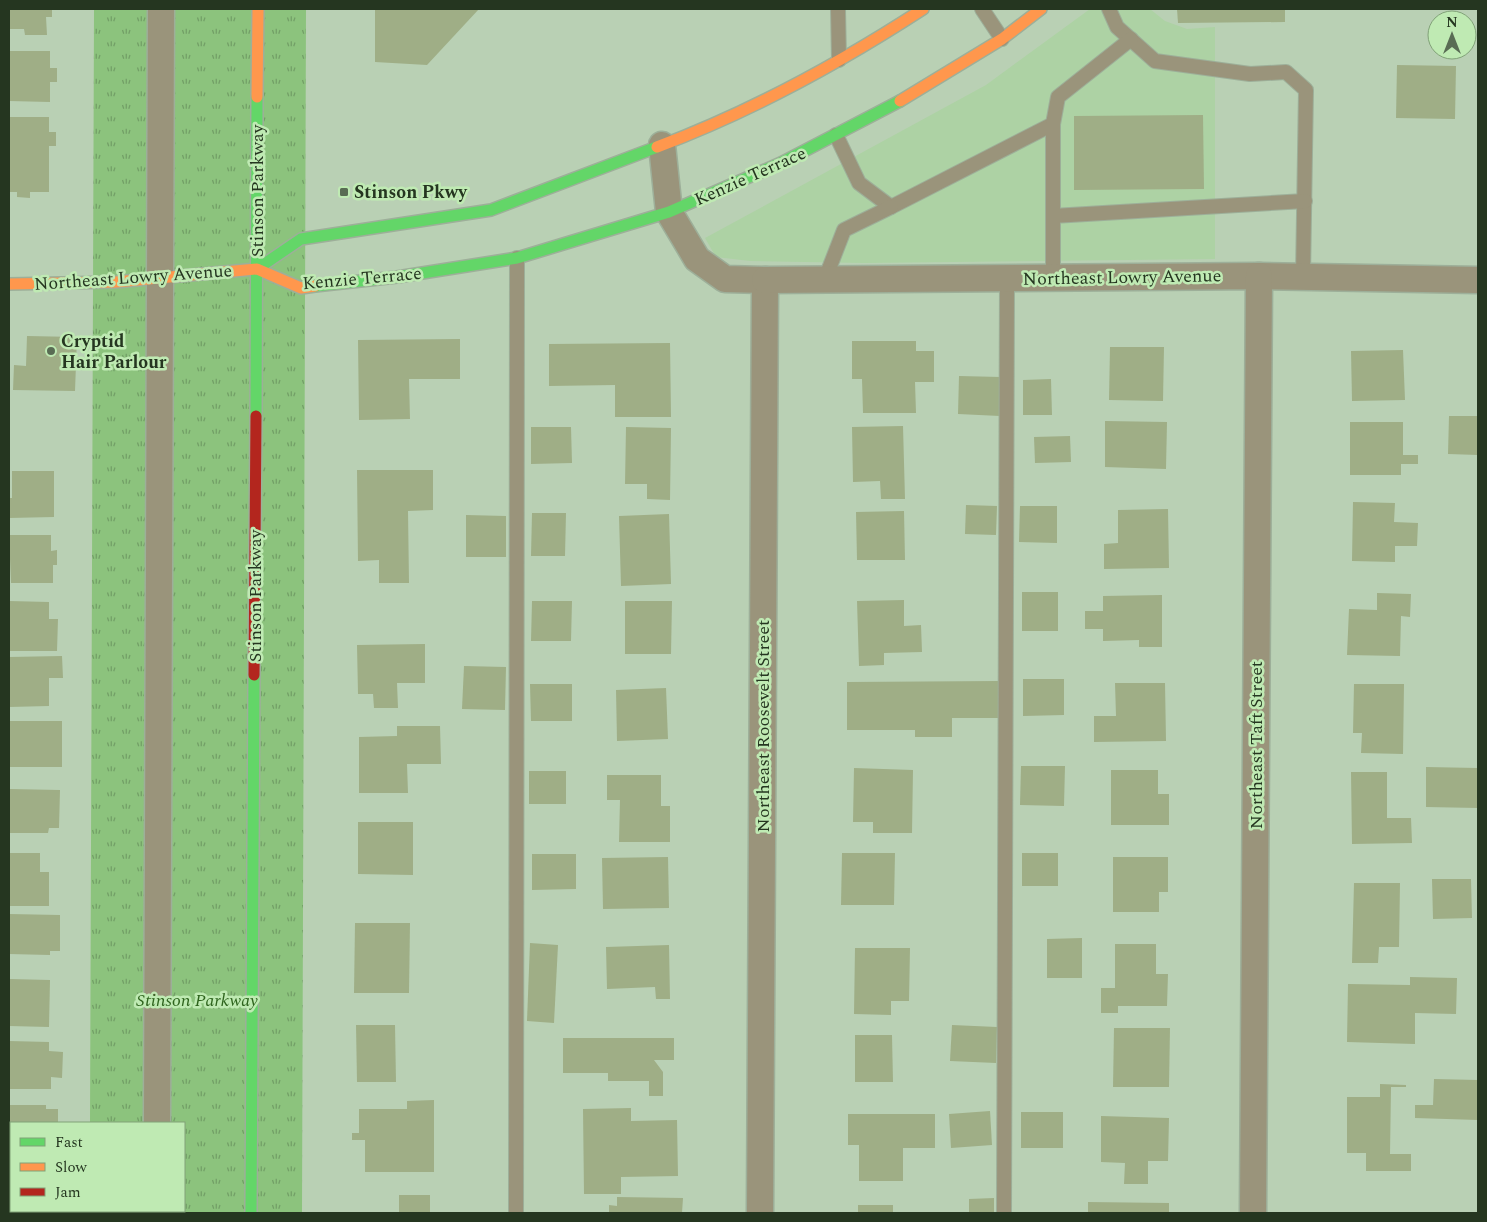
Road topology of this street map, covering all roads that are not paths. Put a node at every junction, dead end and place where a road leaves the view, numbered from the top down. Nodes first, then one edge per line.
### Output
1 (161, 9) edge
2 (258, 9) edge
3 (838, 9) edge
4 (923, 9) edge
5 (982, 9) edge
6 (1041, 9) edge
7 (1109, 9) edge
8 (1002, 39) junction
9 (1131, 39) junction
10 (838, 60) junction
11 (1053, 124) junction
12 (836, 135) junction
13 (662, 145) junction
14 (1305, 201) junction
15 (891, 207) junction
16 (669, 212) junction
17 (1053, 216) junction
18 (517, 258) junction
19 (257, 269) junction
20 (161, 276) junction
21 (1259, 276) junction
22 (1304, 276) junction
23 (1053, 277) junction
24 (1007, 278) junction
25 (765, 280) junction
26 (825, 280) junction
27 (1478, 280) edge
28 (9, 284) edge
29 (157, 1122) edge
30 (251, 1213) edge
31 (516, 1213) edge
32 (760, 1213) edge
33 (1004, 1213) edge
34 (1253, 1213) edge

1 - 20 street
2 - 19 main road, Stinson Parkway
3 - 10 lane
4 - 10 main road
5 - 8 lane
6 - 8 main road, Kenzie Terrace
7 - 9 lane
8 - 12 main road, Kenzie Terrace
9 - 11 lane
9 - 14 lane
10 - 13 main road
11 - 15 lane
11 - 17 lane
12 - 15 lane
12 - 16 main road, Kenzie Terrace
13 - 16 street
13 - 19 main road
14 - 17 lane
14 - 22 lane
15 - 26 lane
16 - 18 main road, Kenzie Terrace
16 - 25 street
17 - 23 lane
18 - 19 main road, Kenzie Terrace
18 - 31 lane
19 - 20 main road, Northeast Lowry Avenue
19 - 30 main road, Stinson Parkway
20 - 28 main road, Northeast Lowry Avenue
20 - 29 street
21 - 22 street, Northeast Lowry Avenue
21 - 23 street, Northeast Lowry Avenue
21 - 34 street, Northeast Taft Street
22 - 27 street, Northeast Lowry Avenue
23 - 24 street, Northeast Lowry Avenue
24 - 26 street, Northeast Lowry Avenue
24 - 33 lane
25 - 26 street, Northeast Lowry Avenue
25 - 32 street, Northeast Roosevelt Street

